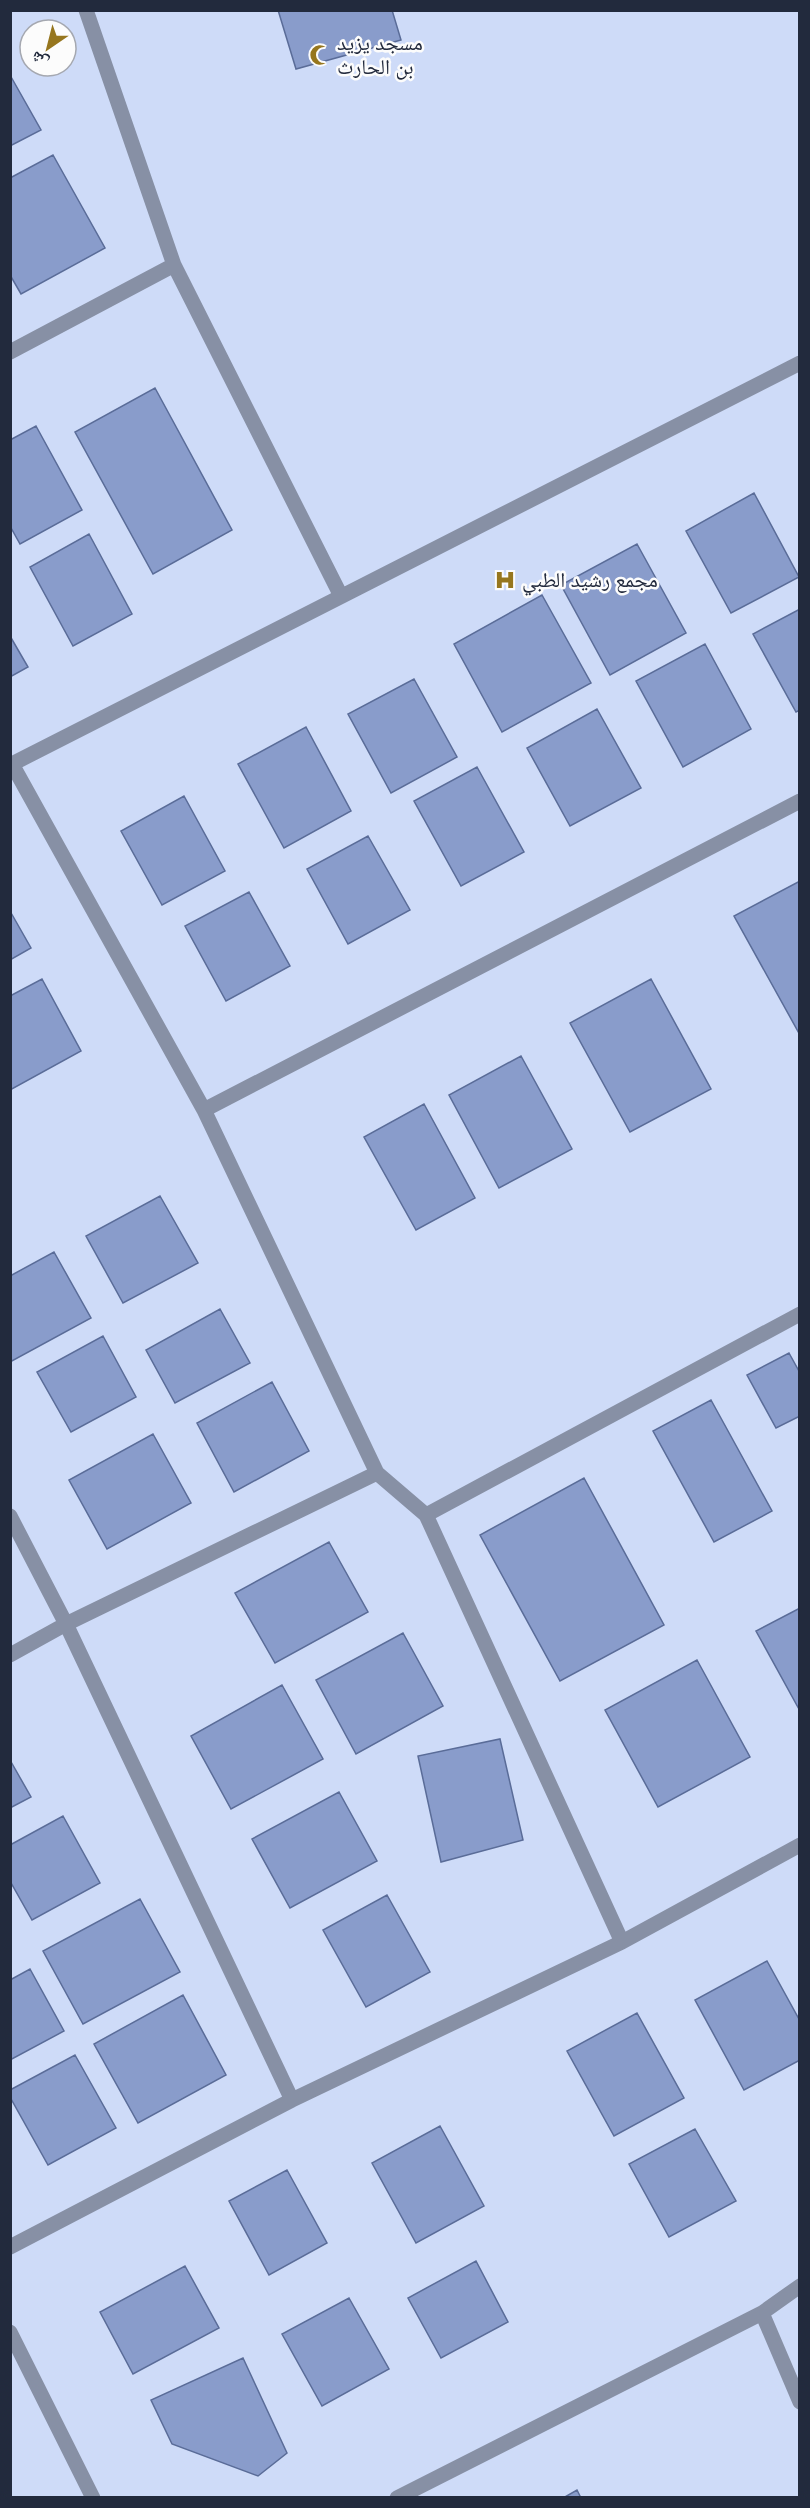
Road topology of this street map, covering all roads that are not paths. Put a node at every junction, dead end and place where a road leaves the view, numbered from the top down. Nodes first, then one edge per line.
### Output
1 (86, 10) edge
2 (174, 265) junction
3 (10, 352) edge
4 (800, 363) edge
5 (341, 596) junction
6 (11, 764) edge
7 (800, 801) edge
8 (204, 1110) junction
9 (800, 1314) edge
10 (377, 1473) junction
11 (426, 1515) junction
12 (10, 1516) edge
13 (66, 1624) junction
14 (10, 1654) edge
15 (799, 1846) edge
16 (622, 1942) junction
17 (292, 2100) junction
18 (10, 2247) edge
19 (800, 2286) edge
20 (762, 2313) junction
21 (10, 2332) edge
22 (800, 2402) edge
23 (93, 2498) edge
24 (397, 2498) edge

1 - 2 street
2 - 3 street
2 - 5 street
4 - 5 street
5 - 6 street
6 - 8 street
7 - 8 street
8 - 10 street
9 - 11 street
10 - 11 street
10 - 13 street
11 - 16 street
12 - 13 street
13 - 14 street
13 - 17 street
15 - 16 street
16 - 17 street
17 - 18 street
19 - 20 street
20 - 22 street
20 - 24 street
21 - 23 street

